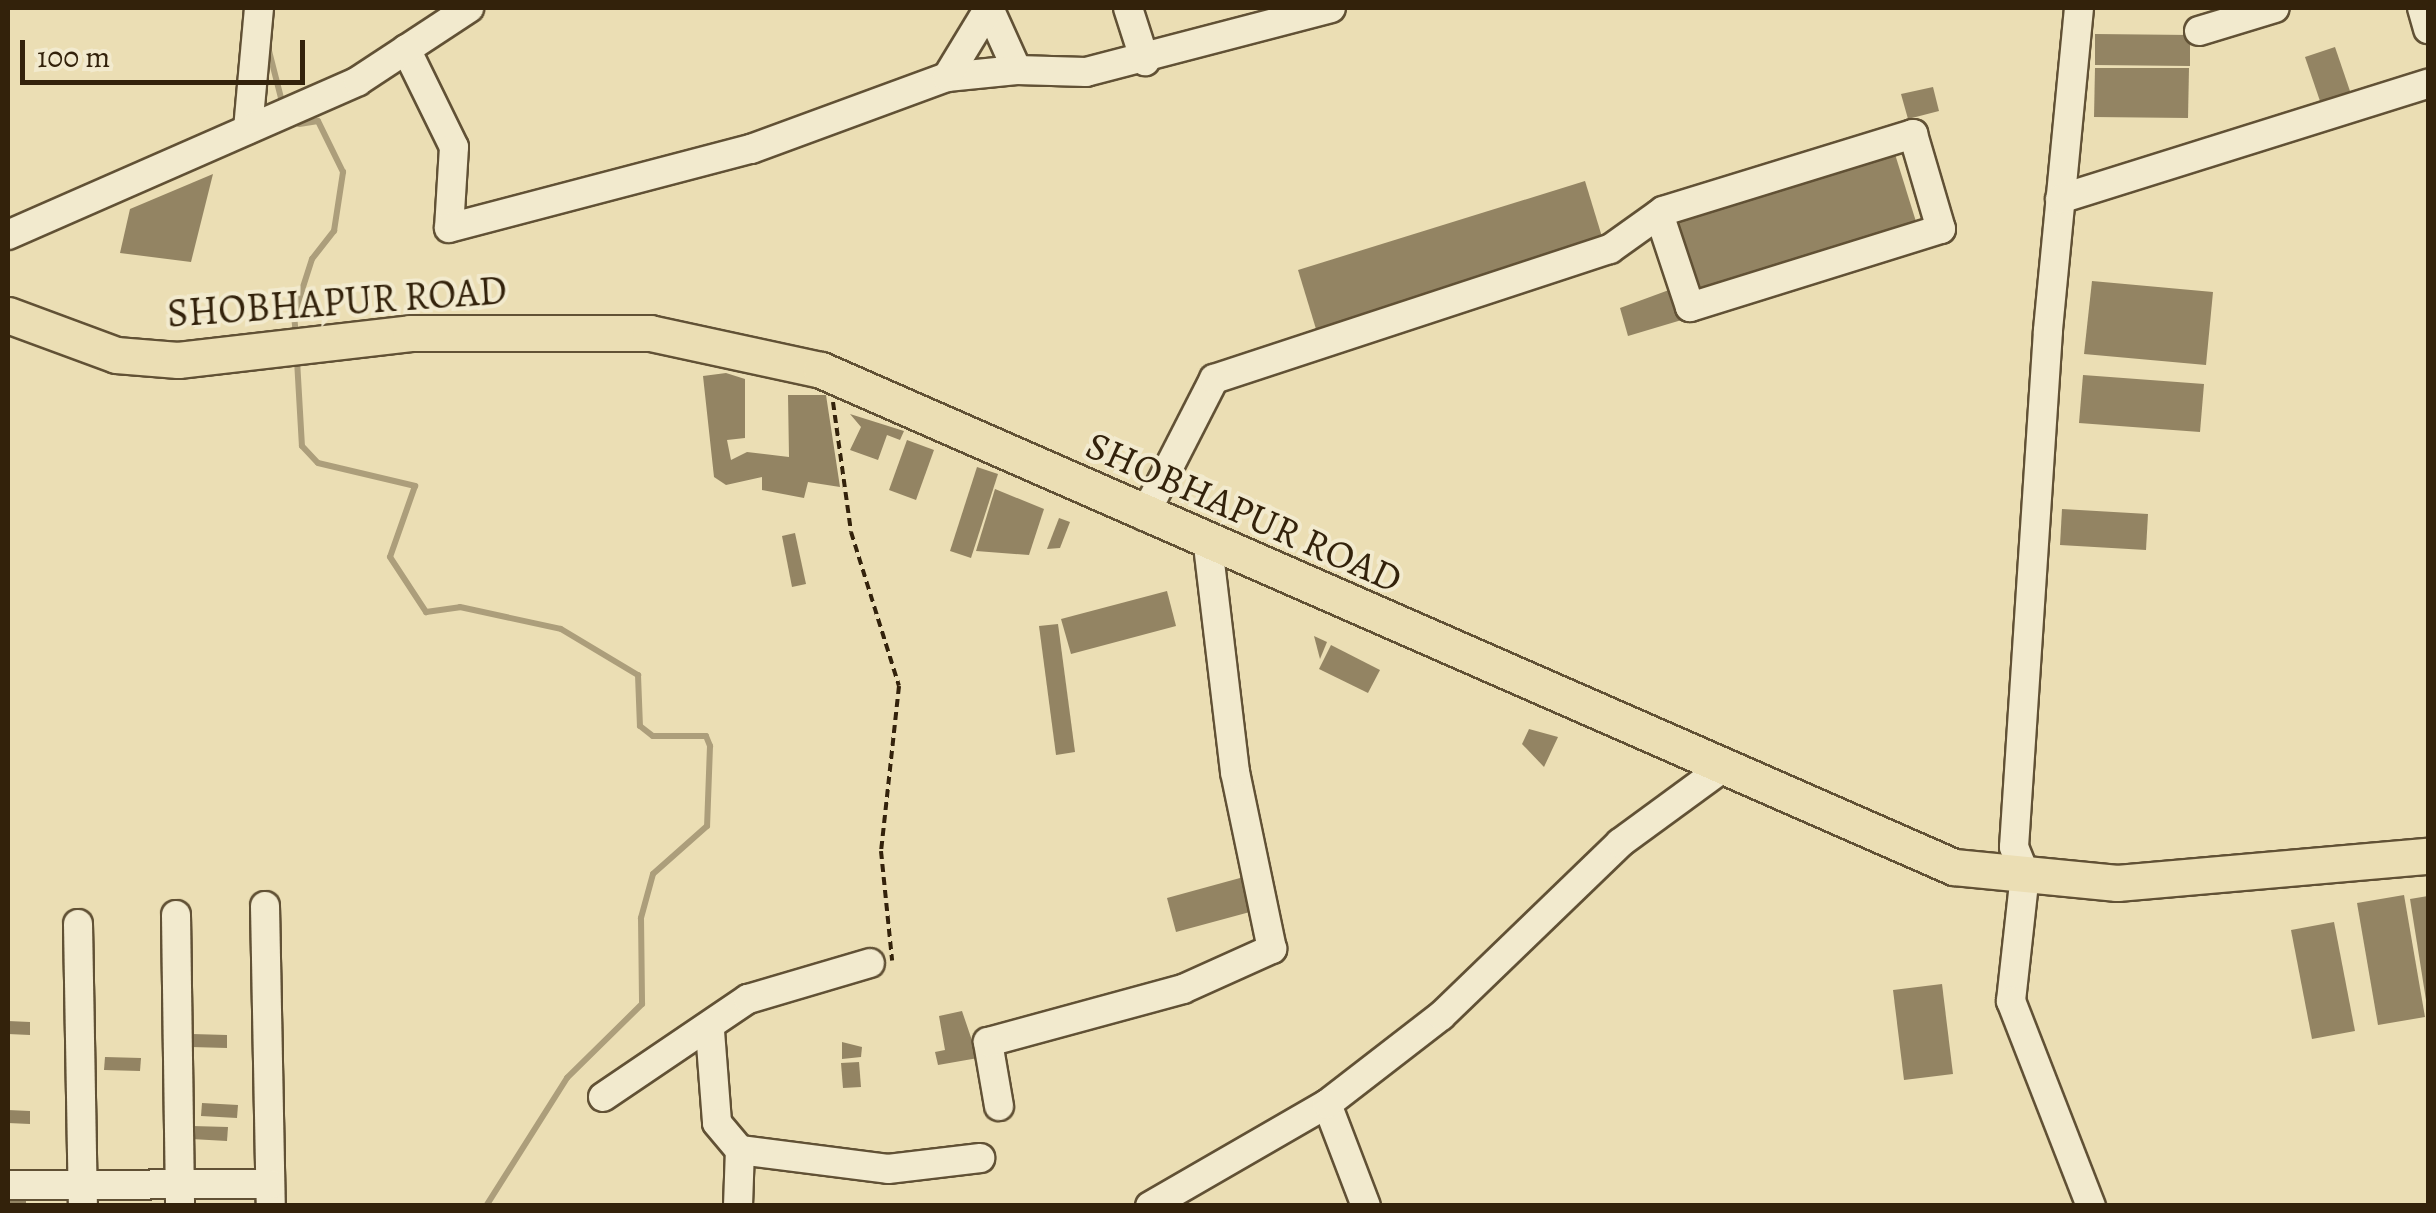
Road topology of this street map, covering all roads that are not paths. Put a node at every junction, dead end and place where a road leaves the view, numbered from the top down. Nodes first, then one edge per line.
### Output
1 (259, 8) edge
2 (469, 8) edge
3 (989, 8) edge
4 (1128, 8) edge
5 (1331, 8) edge
6 (2080, 8) edge
7 (2275, 8) edge
8 (2422, 8) edge
9 (2428, 29) edge
10 (2200, 31) dead end
11 (406, 49) junction
12 (1144, 61) junction
13 (1017, 70) junction
14 (948, 77) junction
15 (2428, 84) edge
16 (248, 129) junction
17 (2060, 199) junction
18 (1660, 214) junction
19 (8, 235) edge
20 (8, 315) edge
21 (1144, 516) junction
22 (1208, 544) junction
23 (1721, 769) junction
24 (2428, 856) edge
25 (2025, 874) junction
26 (266, 906) dead end
27 (176, 915) dead end
28 (78, 924) dead end
29 (870, 963) road end
30 (710, 1031) junction
31 (603, 1097) dead end
32 (1327, 1104) junction
33 (1000, 1106) dead end
34 (740, 1150) junction
35 (980, 1158) dead end
36 (8, 1185) edge
37 (83, 1195) edge
38 (180, 1195) edge
39 (270, 1195) edge
40 (738, 1206) edge
41 (1150, 1206) edge
42 (1366, 1206) edge
43 (2091, 1206) edge

1 - 16 street
2 - 11 street
3 - 13 street
3 - 14 street
4 - 12 street
5 - 12 street
6 - 17 street
7 - 10 street
8 - 9 street
11 - 14 street
11 - 16 street
12 - 13 street
13 - 14 street
15 - 17 street
16 - 19 street
17 - 25 street
18 - 18 street
18 - 21 street
20 - 21 main road, SHOBHAPUR ROAD
21 - 22 main road, SHOBHAPUR ROAD
22 - 23 main road, SHOBHAPUR ROAD
22 - 33 street
23 - 25 main road, SHOBHAPUR ROAD
23 - 32 street
24 - 25 main road, SHOBHAPUR ROAD
25 - 43 street
26 - 39 street
27 - 38 street
28 - 37 street
29 - 30 street
30 - 31 street
30 - 34 street
32 - 41 street
32 - 42 street
34 - 35 street
34 - 40 street
36 - 37 street
37 - 38 street
38 - 39 street

